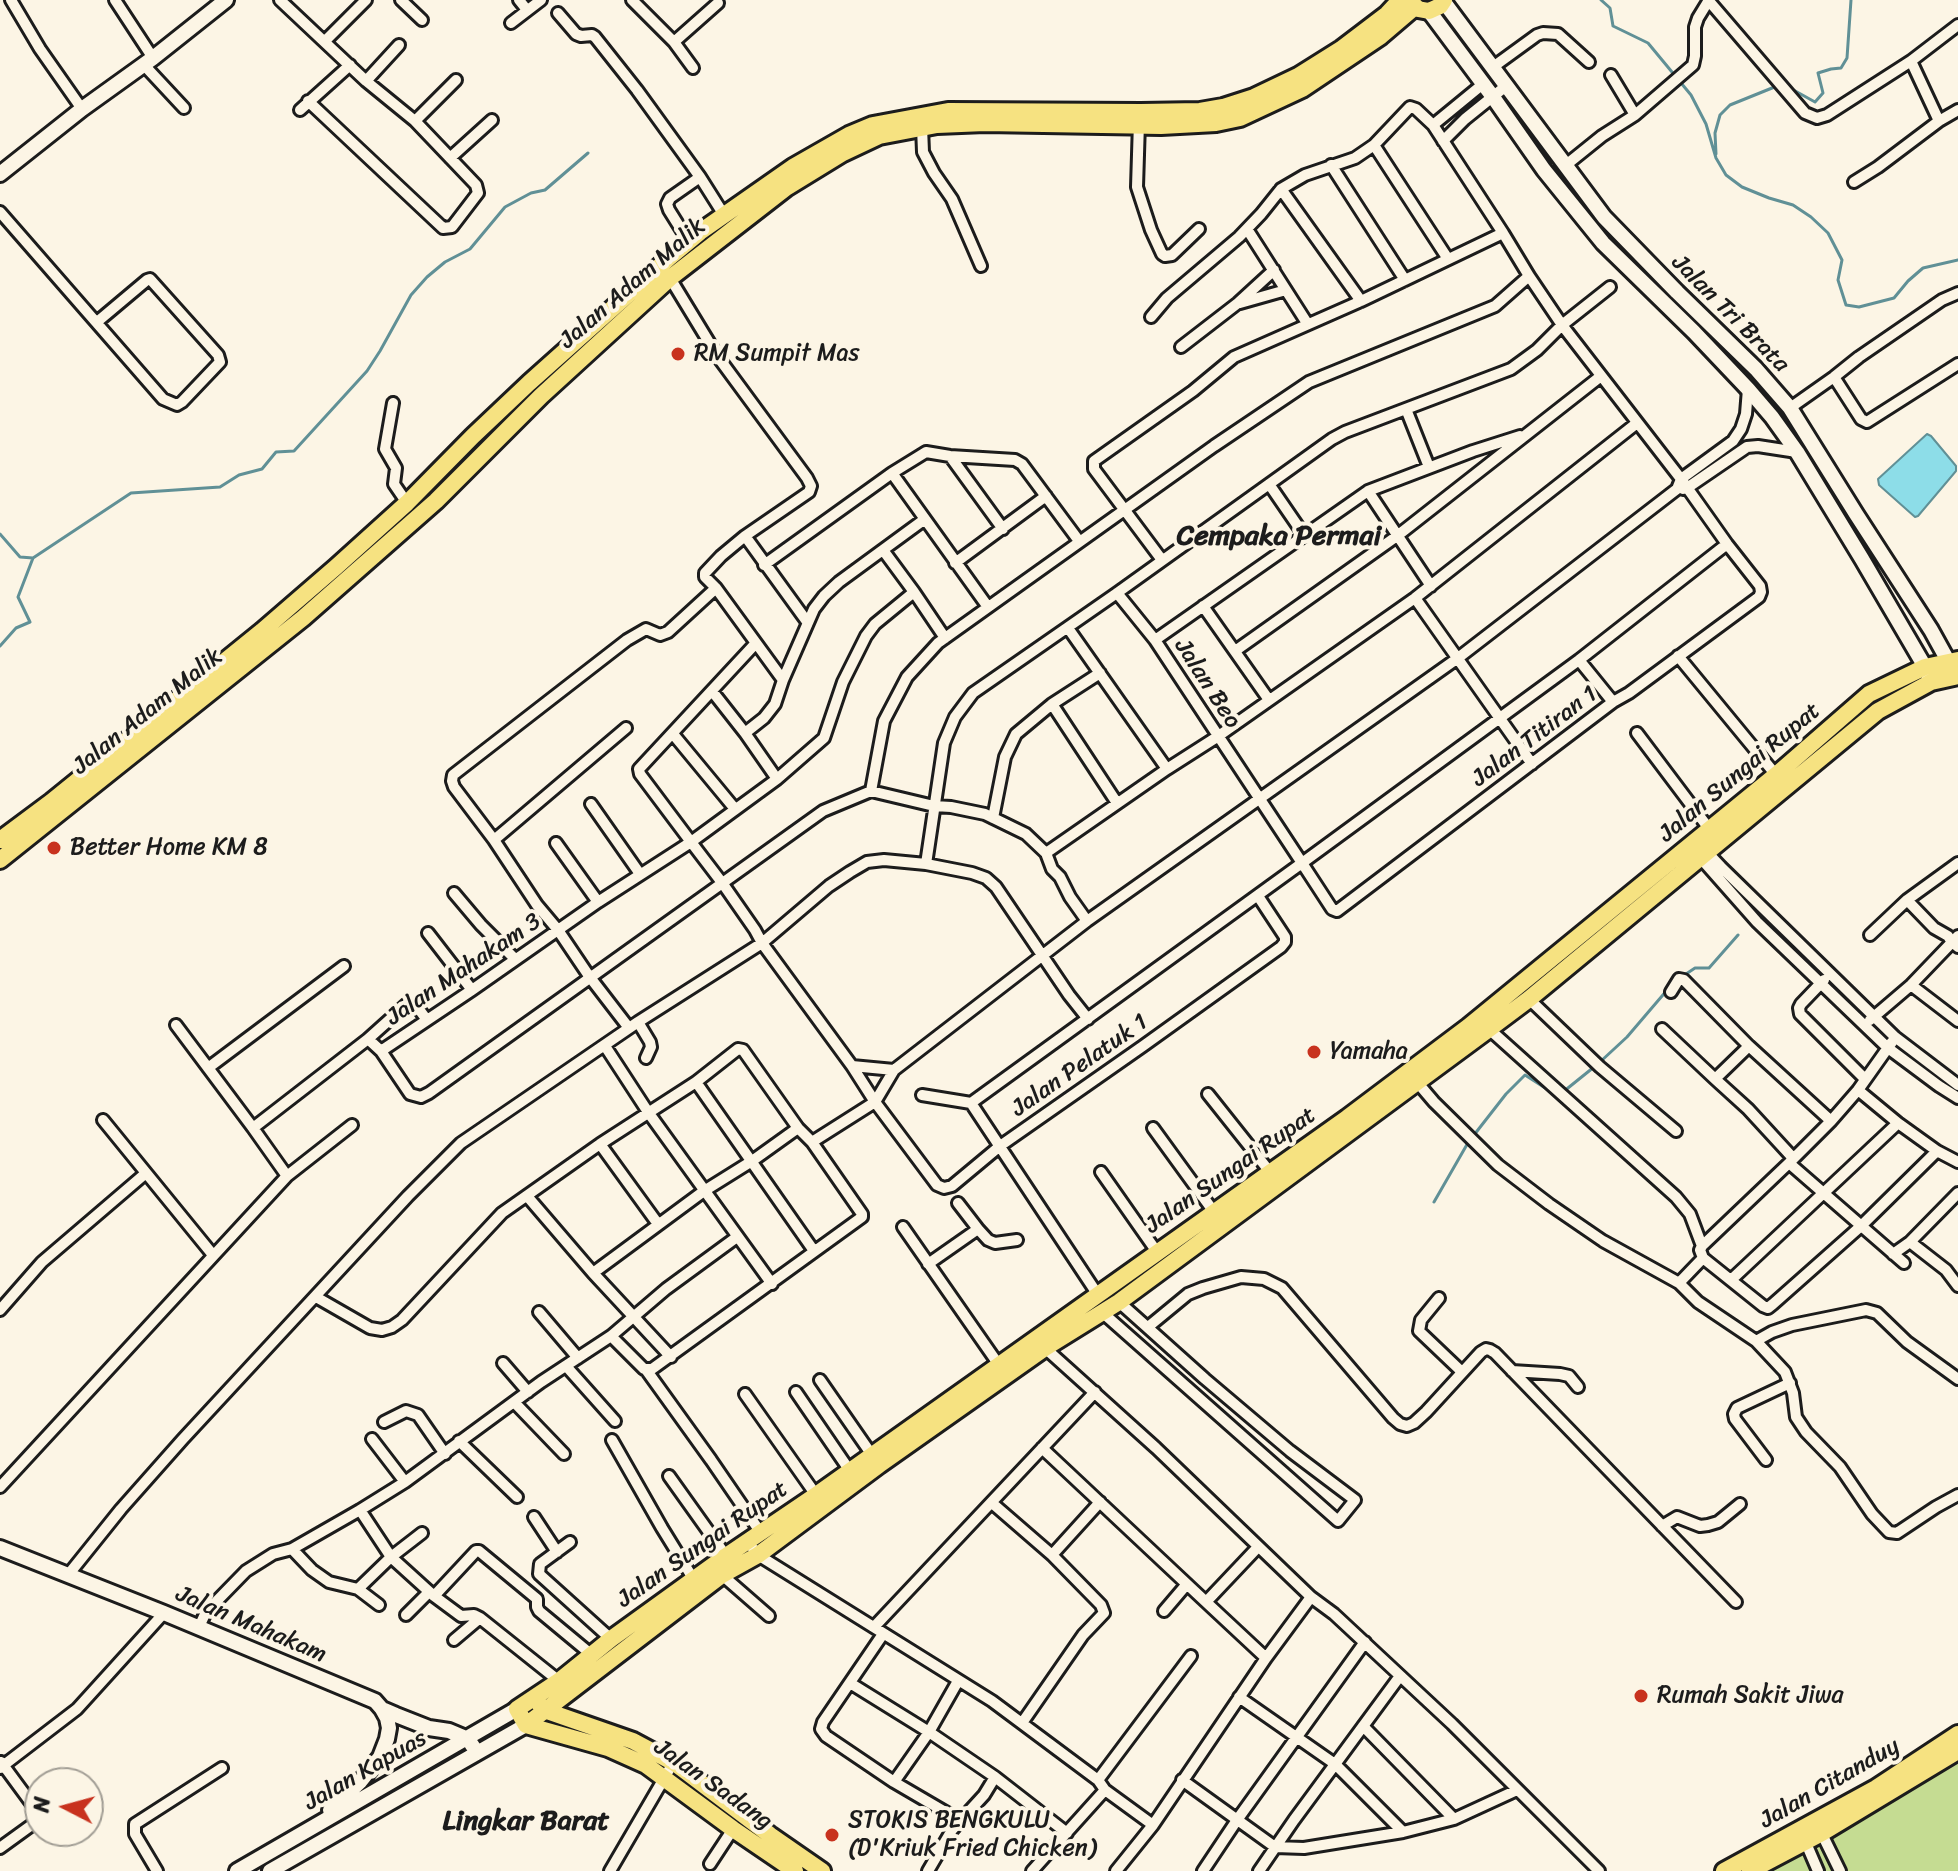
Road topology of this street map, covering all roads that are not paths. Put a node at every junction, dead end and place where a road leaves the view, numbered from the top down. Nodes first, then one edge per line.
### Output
1 (11, 0) edge
2 (115, 0) edge
3 (280, 0) edge
4 (366, 0) edge
5 (401, 0) edge
6 (519, 0) edge
7 (541, 0) edge
8 (632, 0) edge
9 (1709, 0) edge
10 (219, 2) edge
11 (718, 3) dead end
12 (1424, 3) edge
13 (527, 10) junction
14 (558, 13) dead end
15 (422, 20) dead end
16 (511, 23) dead end
17 (1958, 25) edge
18 (325, 41) junction
19 (674, 42) junction
20 (399, 45) dead end
21 (149, 61) junction
22 (1911, 61) junction
23 (1589, 62) dead end
24 (350, 65) junction
25 (1493, 67) junction
26 (693, 68) dead end
27 (1611, 75) dead end
28 (456, 80) dead end
29 (366, 81) junction
30 (1483, 84) junction
31 (1506, 86) junction
32 (1493, 97) junction
33 (308, 101) junction
34 (184, 108) dead end
35 (82, 109) junction
36 (300, 110) dead end
37 (1958, 110) edge
38 (1635, 115) junction
39 (1140, 119) junction
40 (492, 120) dead end
41 (415, 121) junction
42 (1939, 121) junction
43 (1433, 125) junction
44 (922, 127) junction
45 (1443, 141) junction
46 (1374, 145) junction
47 (450, 158) junction
48 (1331, 165) junction
49 (1566, 165) junction
50 (2, 168) edge
51 (700, 177) junction
52 (1854, 182) dead end
53 (1281, 189) junction
54 (0, 212) edge
55 (724, 215) junction
56 (1199, 229) dead end
57 (1247, 229) junction
58 (734, 230) junction
59 (1503, 233) junction
60 (689, 242) junction
61 (1448, 259) junction
62 (981, 266) dead end
63 (674, 268) junction
64 (1274, 270) junction
65 (1529, 276) junction
66 (1405, 280) junction
67 (1610, 287) dead end
68 (1286, 290) junction
69 (1958, 293) edge
70 (1361, 301) junction
71 (1238, 303) junction
72 (1151, 317) dead end
73 (1707, 321) junction
74 (97, 322) junction
75 (1307, 323) junction
76 (1562, 325) junction
77 (1694, 332) junction
78 (1181, 347) dead end
79 (1958, 364) edge
80 (1601, 376) junction
81 (1834, 377) junction
82 (535, 389) junction
83 (1748, 389) junction
84 (393, 403) dead end
85 (1790, 408) junction
86 (1406, 409) junction
87 (1637, 423) junction
88 (1526, 434) junction
89 (1797, 452) junction
90 (950, 456) junction
91 (1429, 467) junction
92 (892, 473) junction
93 (1269, 484) junction
94 (1682, 485) junction
95 (1368, 491) junction
96 (1046, 496) junction
97 (407, 503) junction
98 (1123, 510) junction
99 (1856, 514) junction
100 (925, 519) junction
101 (1841, 524) junction
102 (1003, 529) junction
103 (1304, 535) junction
104 (745, 536) junction
105 (1397, 536) junction
106 (1079, 541) junction
107 (1727, 544) junction
108 (883, 550) junction
109 (1162, 560) junction
110 (955, 563) junction
111 (764, 565) junction
112 (1431, 586) junction
113 (716, 588) junction
114 (914, 592) junction
115 (1117, 593) junction
116 (1415, 598) junction
117 (1203, 606) junction
118 (988, 607) junction
119 (808, 623) junction
120 (1068, 628) junction
121 (945, 638) junction
122 (1155, 640) junction
123 (756, 643) junction
124 (1235, 651) junction
125 (1678, 656) junction
126 (1458, 658) junction
127 (1579, 660) junction
128 (1955, 668) edge
129 (1100, 673) junction
130 (1928, 674) junction
131 (783, 680) junction
132 (712, 691) junction
133 (1269, 700) junction
134 (1613, 702) junction
135 (1052, 704) junction
136 (1500, 718) junction
137 (626, 728) dead end
138 (745, 733) junction
139 (1637, 733) dead end
140 (673, 734) junction
141 (1217, 737) junction
142 (1532, 764) junction
143 (1167, 769) junction
144 (1776, 775) junction
145 (777, 779) junction
146 (871, 791) junction
147 (1260, 799) junction
148 (1117, 803) junction
149 (591, 804) dead end
150 (934, 806) junction
151 (735, 809) junction
152 (993, 818) junction
153 (0, 840) edge
154 (494, 840) junction
155 (691, 842) junction
156 (556, 843) dead end
157 (1701, 845) junction
158 (1046, 853) junction
159 (0, 860) edge
160 (1302, 863) junction
161 (1958, 863) edge
162 (926, 864) junction
163 (640, 874) junction
164 (723, 884) junction
165 (454, 893) dead end
166 (1258, 896) junction
167 (1907, 900) junction
168 (598, 902) junction
169 (1337, 911) joint
170 (1087, 921) junction
171 (558, 930) junction
172 (428, 933) dead end
173 (1870, 935) dead end
174 (1956, 941) edge
175 (762, 943) junction
176 (1043, 955) junction
177 (515, 959) junction
178 (344, 966) dead end
179 (1830, 972) junction
180 (589, 976) junction
181 (1821, 983) junction
182 (1911, 985) junction
183 (472, 990) junction
184 (1671, 992) dead end
185 (1529, 999) junction
186 (1876, 1016) junction
187 (1088, 1019) junction
188 (427, 1020) junction
189 (1958, 1021) edge
190 (1865, 1024) junction
191 (176, 1025) dead end
192 (633, 1025) junction
193 (1489, 1029) junction
194 (1662, 1029) dead end
195 (1895, 1037) junction
196 (368, 1039) junction
197 (605, 1046) junction
198 (1749, 1046) junction
199 (1888, 1048) junction
200 (381, 1051) junction
201 (646, 1058) dead end
202 (852, 1066) junction
203 (208, 1068) junction
204 (894, 1070) junction
205 (1715, 1079) junction
206 (1865, 1079) junction
207 (696, 1082) junction
208 (1417, 1082) junction
209 (1958, 1085) edge
210 (1858, 1090) junction
211 (1208, 1094) dead end
212 (922, 1095) dead end
213 (1958, 1098) edge
214 (875, 1102) junction
215 (971, 1103) junction
216 (648, 1112) junction
217 (103, 1120) dead end
218 (1831, 1121) junction
219 (1898, 1123) junction
220 (352, 1125) dead end
221 (253, 1128) junction
222 (798, 1128) junction
223 (1153, 1128) dead end
224 (1676, 1131) dead end
225 (812, 1142) junction
226 (600, 1144) junction
227 (1000, 1146) junction
228 (1937, 1151) junction
229 (1791, 1160) junction
230 (752, 1161) junction
231 (1958, 1162) edge
232 (1101, 1172) dead end
233 (1270, 1172) junction
234 (146, 1173) junction
235 (287, 1176) junction
236 (704, 1191) junction
237 (1825, 1193) junction
238 (1958, 1193) edge
239 (527, 1196) junction
240 (958, 1203) dead end
241 (1214, 1212) junction
242 (658, 1224) junction
243 (1861, 1226) junction
244 (903, 1227) dead end
245 (978, 1229) junction
246 (737, 1237) junction
247 (1017, 1240) dead end
248 (1910, 1242) junction
249 (1702, 1246) junction
250 (814, 1251) junction
251 (1157, 1252) junction
252 (1893, 1254) junction
253 (213, 1255) junction
254 (1703, 1258) junction
255 (1904, 1263) dead end
256 (928, 1264) junction
257 (593, 1273) junction
258 (1731, 1280) junction
259 (1679, 1283) junction
260 (772, 1284) junction
261 (1958, 1286) edge
262 (1098, 1295) junction
263 (316, 1297) junction
264 (1439, 1298) dead end
265 (1119, 1302) junction
266 (0, 1310) edge
267 (539, 1312) dead end
268 (1103, 1313) junction
269 (634, 1316) junction
270 (1148, 1327) junction
271 (611, 1336) junction
272 (1756, 1341) junction
273 (1045, 1348) junction
274 (671, 1357) junction
275 (578, 1358) junction
276 (503, 1363) dead end
277 (999, 1365) junction
278 (566, 1366) junction
279 (647, 1371) junction
280 (1512, 1371) junction
281 (1462, 1372) junction
282 (1958, 1379) edge
283 (820, 1380) dead end
284 (1790, 1383) junction
285 (1578, 1387) dead end
286 (528, 1392) junction
287 (796, 1392) dead end
288 (1095, 1392) junction
289 (745, 1394) dead end
290 (514, 1402) junction
291 (954, 1404) junction
292 (615, 1421) dead end
293 (384, 1422) dead end
294 (372, 1439) dead end
295 (612, 1440) dead end
296 (459, 1441) junction
297 (1042, 1448) junction
298 (1290, 1451) junction
299 (445, 1454) junction
300 (564, 1454) dead end
301 (872, 1455) junction
302 (1766, 1460) dead end
303 (1277, 1469) junction
304 (850, 1471) junction
305 (669, 1476) dead end
306 (405, 1482) junction
307 (0, 1487) edge
308 (816, 1495) junction
309 (1958, 1495) edge
310 (517, 1497) dead end
311 (1100, 1502) junction
312 (992, 1503) junction
313 (1740, 1504) dead end
314 (360, 1510) junction
315 (534, 1517) dead end
316 (1662, 1526) junction
317 (422, 1533) dead end
318 (570, 1542) dead end
319 (756, 1543) junction
320 (1258, 1547) junction
321 (0, 1548) edge
322 (292, 1549) junction
323 (557, 1552) junction
324 (1052, 1555) junction
325 (726, 1556) junction
326 (391, 1557) junction
327 (68, 1575) junction
328 (722, 1575) junction
329 (694, 1580) junction
330 (1187, 1584) junction
331 (358, 1589) junction
332 (431, 1594) junction
333 (1311, 1597) junction
334 (1206, 1602) junction
335 (1736, 1602) dead end
336 (379, 1605) dead end
337 (1164, 1611) dead end
338 (164, 1613) junction
339 (406, 1615) dead end
340 (769, 1616) dead end
341 (480, 1618) junction
342 (199, 1627) junction
343 (878, 1630) junction
344 (611, 1639) junction
345 (454, 1640) dead end
346 (1365, 1642) junction
347 (592, 1655) junction
348 (1191, 1656) dead end
349 (1266, 1658) junction
350 (1400, 1676) junction
351 (559, 1681) junction
352 (958, 1681) junction
353 (850, 1683) junction
354 (1239, 1697) junction
355 (539, 1703) junction
356 (378, 1705) junction
357 (517, 1709) junction
358 (1022, 1723) junction
359 (526, 1725) junction
360 (1363, 1726) junction
361 (929, 1732) junction
362 (1958, 1734) edge
363 (1297, 1736) junction
364 (472, 1745) junction
365 (1958, 1751) edge
366 (673, 1763) junction
367 (1335, 1764) junction
368 (1, 1765) edge
369 (222, 1768) dead end
370 (663, 1777) junction
371 (995, 1777) junction
372 (1098, 1780) junction
373 (1182, 1780) junction
374 (894, 1782) junction
375 (1105, 1790) junction
376 (1517, 1790) junction
377 (24, 1796) edge
378 (1454, 1819) junction
379 (959, 1820) junction
380 (1237, 1820) junction
381 (316, 1825) junction
382 (1153, 1825) junction
383 (1819, 1827) junction
384 (24, 1829) edge
385 (733, 1829) junction
386 (1403, 1832) junction
387 (1067, 1833) junction
388 (1803, 1836) junction
389 (1275, 1847) junction
390 (0, 1848) edge
391 (710, 1864) dead end
392 (793, 1870) edge
393 (157, 1871) edge
394 (237, 1871) edge
395 (270, 1871) edge
396 (610, 1871) edge
397 (822, 1871) edge
398 (928, 1871) edge
399 (1032, 1871) edge
400 (1116, 1871) edge
401 (1203, 1871) edge
402 (1259, 1871) edge
403 (1599, 1871) edge
404 (1724, 1871) edge
405 (1750, 1871) edge
406 (1818, 1871) edge
407 (1840, 1871) edge

1 - 35 street
2 - 21 street
3 - 18 street
4 - 18 street
5 - 15 street
6 - 13 street
7 - 13 street
8 - 19 street
9 - 22 street
9 - 38 street
10 - 21 street
11 - 19 street
12 - 25 street, Jalan Tri Brata
12 - 30 street, Jalan Tri Brata
12 - 39 main road, Jalan Adam Malik
13 - 16 street
14 - 51 street
17 - 22 street
18 - 24 street
19 - 26 street
20 - 29 street
21 - 34 street
21 - 35 street
22 - 42 street
23 - 25 street
24 - 29 street
24 - 33 street
25 - 31 street, Jalan Tri Brata
27 - 38 street
28 - 41 street
29 - 41 street
30 - 32 street, Jalan Tri Brata
30 - 43 street
31 - 32 street
31 - 49 street, Jalan Tri Brata
32 - 45 street
32 - 77 street, Jalan Tri Brata
33 - 36 street
33 - 47 street
35 - 50 street
37 - 42 street
38 - 49 street
39 - 44 main road, Jalan Adam Malik
39 - 55 main road, Jalan Adam Malik
39 - 56 street
40 - 47 street
41 - 47 street
42 - 52 street
43 - 45 street
43 - 46 street
44 - 58 main road, Jalan Adam Malik
44 - 62 street
45 - 59 street
46 - 48 street
46 - 61 street
48 - 53 street
48 - 66 street
49 - 73 street, Jalan Tri Brata
51 - 55 street
51 - 60 street
53 - 57 street
53 - 70 street
54 - 74 street
55 - 58 main road
55 - 60 main road, Jalan Adam Malik
57 - 64 street
57 - 72 street
58 - 63 main road, Jalan Adam Malik
59 - 61 street
59 - 65 street
60 - 63 main road, Jalan Adam Malik
61 - 66 street
63 - 82 main road, Jalan Adam Malik
63 - 104 street
64 - 68 street
64 - 71 street
65 - 76 street
65 - 98 street
66 - 70 street
67 - 76 street
68 - 71 street
68 - 75 street
69 - 81 street
70 - 75 street
71 - 78 street
73 - 77 street
73 - 85 street, Jalan Tri Brata
74 - 74 street
75 - 98 street
76 - 80 street
76 - 86 street
77 - 83 street, Jalan Tri Brata
79 - 81 street
80 - 87 street
80 - 88 street
81 - 85 street
82 - 97 main road, Jalan Adam Malik
82 - 159 main road, Jalan Adam Malik
83 - 89 street, Jalan Tri Brata
83 - 94 street
84 - 97 street
85 - 99 street, Jalan Tri Brata
86 - 91 street
86 - 93 street
87 - 94 street
87 - 112 street
88 - 91 street
88 - 105 street
89 - 94 street
89 - 101 street, Jalan Tri Brata
90 - 92 street
90 - 96 street
90 - 102 street
91 - 95 street
92 - 100 street
92 - 111 street
93 - 103 street
93 - 109 street
94 - 107 street
94 - 126 street
95 - 103 street
95 - 105 street
96 - 102 street
96 - 106 street
97 - 153 main road, Jalan Adam Malik
98 - 106 street
98 - 109 street
99 - 101 street
99 - 128 street, Jalan Tri Brata
100 - 108 street
100 - 110 street
101 - 130 street, Jalan Tri Brata
102 - 110 street
103 - 117 street
104 - 111 street
104 - 113 street
105 - 112 street
105 - 124 street
106 - 118 street
107 - 125 street, Jalan Titiran 1
107 - 127 street
108 - 114 street
108 - 119 street
109 - 115 street
110 - 118 street
111 - 119 street
112 - 116 street
113 - 123 street
113 - 154 street
114 - 121 street
114 - 145 street, Jalan Mahakam 3
115 - 120 street
115 - 122 street, Jalan Beo
116 - 126 street
116 - 133 street
117 - 122 street
117 - 124 street
118 - 121 street
119 - 131 street
120 - 129 street
120 - 150 street
121 - 146 street
122 - 141 street, Jalan Beo
123 - 131 street
123 - 132 street
124 - 133 street
125 - 134 street, Jalan Titiran 1
125 - 144 street
126 - 136 street
126 - 147 street
127 - 134 street
127 - 136 street
128 - 130 main road, Jalan Sungai Rupat
129 - 135 street
129 - 143 street
130 - 144 main road, Jalan Sungai Rupat
130 - 157 main road, Jalan Sungai Rupat
131 - 138 street
132 - 138 street
132 - 140 street
133 - 141 street
134 - 142 street, Jalan Titiran 1
135 - 148 street
135 - 152 street
136 - 142 street
136 - 160 street
137 - 154 street
138 - 145 street
139 - 157 street
140 - 151 street
140 - 155 street
141 - 143 street
141 - 147 street, Jalan Beo
142 - 169 street, Jalan Titiran 1
143 - 148 street
144 - 157 main road, Jalan Sungai Rupat
145 - 151 street, Jalan Mahakam 3
146 - 150 street
146 - 164 street
147 - 160 street, Jalan Beo
147 - 170 street
148 - 158 street
149 - 163 street
150 - 152 street
150 - 162 street
151 - 155 street, Jalan Mahakam 3
152 - 158 street
154 - 171 street
155 - 163 street, Jalan Mahakam 3
155 - 164 street
156 - 168 street
157 - 179 street
157 - 181 street
157 - 185 main road, Jalan Sungai Rupat
157 - 233 main road, Jalan Sungai Rupat
158 - 170 street
160 - 166 street
160 - 169 street, Jalan Beo
161 - 167 street
162 - 175 street
162 - 176 street
163 - 168 street, Jalan Mahakam 3
164 - 175 street
164 - 180 street
165 - 177 street
166 - 187 street
166 - 227 street, Jalan Pelatuk 1
167 - 173 street
167 - 174 street
168 - 171 street, Jalan Mahakam 3
170 - 176 street
171 - 177 street, Jalan Mahakam 3
171 - 180 street
172 - 183 street
174 - 182 street
175 - 192 street
175 - 202 street
176 - 187 street
176 - 204 street
177 - 183 street, Jalan Mahakam 3
178 - 203 street
179 - 181 street
179 - 186 street
180 - 192 street
180 - 200 street
181 - 190 street
181 - 206 street
182 - 186 street
182 - 189 street
183 - 188 street, Jalan Mahakam 3
184 - 198 street
185 - 193 main road, Jalan Sungai Rupat
185 - 224 street
186 - 190 street
186 - 195 street
187 - 215 street
188 - 196 street
188 - 200 street, Jalan Mahakam 3
190 - 199 street
191 - 203 street
192 - 197 street
192 - 201 street
193 - 208 main road, Jalan Sungai Rupat
193 - 249 street
194 - 205 street
195 - 199 street
195 - 209 street
196 - 200 street, Jalan Mahakam 3
196 - 221 street, Jalan Mahakam 3
197 - 216 street
197 - 263 street
198 - 205 street
198 - 218 street
199 - 206 street
199 - 213 street
202 - 204 street
202 - 214 street
203 - 221 street
204 - 214 street
205 - 229 street
206 - 210 street
207 - 216 street
207 - 222 street
207 - 230 street
208 - 259 street
208 - 265 main road, Jalan Sungai Rupat
210 - 218 street
210 - 219 street
211 - 233 street
212 - 215 street
214 - 225 street
214 - 227 street, Jalan Pelatuk 1
215 - 227 street
216 - 226 street
216 - 236 street
217 - 234 street
218 - 229 street
219 - 228 street
219 - 237 street
220 - 235 street
221 - 235 street
222 - 225 street
222 - 230 street
223 - 241 street
225 - 250 street
226 - 239 street
226 - 242 street
227 - 262 street
228 - 231 street
228 - 243 street
229 - 237 street
229 - 249 street
230 - 236 street
230 - 250 street
232 - 251 street
233 - 241 main road, Jalan Sungai Rupat
234 - 253 street
234 - 266 street
235 - 253 street
236 - 242 street
236 - 246 street
237 - 243 street
237 - 258 street
238 - 248 street
239 - 257 street
239 - 263 street
240 - 245 street
241 - 251 main road, Jalan Sungai Rupat
242 - 257 street
243 - 252 street
243 - 258 street
244 - 256 street
245 - 247 street
245 - 256 street
246 - 260 street
246 - 269 street
248 - 252 street
248 - 261 street
249 - 254 street
250 - 260 street
251 - 262 main road, Jalan Sungai Rupat
252 - 255 street
253 - 307 street
254 - 258 street
254 - 259 street
256 - 277 street
257 - 269 street
259 - 272 street
260 - 274 street
262 - 277 main road, Jalan Sungai Rupat
263 - 327 street
264 - 281 street
265 - 268 main road, Jalan Sungai Rupat
265 - 270 street
267 - 275 street
268 - 273 main road, Jalan Sungai Rupat
268 - 303 street
269 - 271 street
269 - 274 street
270 - 281 street
270 - 298 street
271 - 275 street
271 - 279 street
272 - 282 street
272 - 284 street
273 - 288 street
273 - 291 main road, Jalan Sungai Rupat
274 - 279 street
275 - 278 street
276 - 286 street
277 - 291 main road, Jalan Sungai Rupat
278 - 286 street
278 - 292 street
279 - 319 street
280 - 281 street
280 - 285 street
280 - 316 street
283 - 301 street
284 - 302 street
284 - 309 street
286 - 290 street
287 - 304 street
288 - 297 street
288 - 320 street
289 - 308 street
290 - 296 street
290 - 300 street
291 - 301 main road, Jalan Sungai Rupat
291 - 319 main road, Jalan Sungai Rupat
293 - 299 street
294 - 306 street
295 - 329 street
296 - 299 street
296 - 310 street
297 - 311 street
297 - 312 street
298 - 303 street
298 - 303 street
299 - 306 street
301 - 304 main road, Jalan Sungai Rupat
304 - 308 main road, Jalan Sungai Rupat
305 - 325 street
306 - 314 street
308 - 319 main road, Jalan Sungai Rupat
311 - 324 street
311 - 330 street
312 - 324 street
312 - 343 street
313 - 316 street
314 - 322 street
314 - 326 street
315 - 323 street
316 - 335 street
317 - 326 street
318 - 323 street
319 - 325 main road, Jalan Sungai Rupat
319 - 328 main road, Jalan Sungai Rupat
319 - 343 street
320 - 333 street
320 - 334 street
321 - 327 street, Jalan Mahakam
322 - 331 street
322 - 342 street
323 - 344 street
324 - 358 street
325 - 329 main road, Jalan Sungai Rupat
326 - 331 street
326 - 332 street
327 - 338 street, Jalan Mahakam
328 - 340 street
328 - 355 main road, Jalan Sungai Rupat
329 - 344 main road, Jalan Sungai Rupat
330 - 334 street
330 - 337 street
331 - 336 street
332 - 339 street
332 - 341 street
332 - 347 street
333 - 346 street
333 - 349 street
334 - 349 street
338 - 342 street, Jalan Mahakam
338 - 368 street
341 - 345 street
341 - 351 street
342 - 356 street, Jalan Mahakam
343 - 352 street
343 - 353 street
344 - 347 main road, Jalan Sungai Rupat
346 - 350 street
346 - 363 street
347 - 351 main road, Jalan Sungai Rupat
348 - 372 street
349 - 354 street
350 - 360 street
350 - 376 street
351 - 355 main road, Jalan Sungai Rupat
352 - 358 street
352 - 361 street
353 - 361 street
353 - 374 street
354 - 363 street
354 - 373 street
355 - 357 main road, Jalan Sungai Rupat
355 - 359 main road, Jalan Sungai Rupat
355 - 366 main road
356 - 364 street, Jalan Mahakam
356 - 381 street
357 - 359 main road
357 - 364 street, Jalan Kapuas
358 - 372 street
359 - 364 street, Jalan Kapuas
359 - 370 main road, Jalan Sadang
360 - 367 street
360 - 378 street
361 - 371 street
361 - 374 street
362 - 383 main road, Jalan Citanduy
363 - 367 street
363 - 380 street
364 - 381 street, Jalan Kapuas
364 - 395 street, Jalan Kapuas
365 - 383 main road, Jalan Citanduy
366 - 370 street
366 - 397 main road
367 - 386 street
367 - 389 street
368 - 377 street
369 - 393 street
370 - 385 main road, Jalan Sadang
370 - 396 street
371 - 379 street
371 - 387 street
372 - 375 street
373 - 380 street
373 - 382 street
374 - 379 street
375 - 382 street
375 - 387 street
376 - 378 street
376 - 403 street
378 - 386 street
379 - 398 street
380 - 389 street
380 - 401 street
381 - 394 street, Jalan Kapuas
382 - 400 street
383 - 388 main road, Jalan Citanduy
383 - 407 street
384 - 390 street
385 - 391 street
385 - 392 main road, Jalan Sadang
386 - 389 street
387 - 399 street
388 - 404 main road, Jalan Citanduy
388 - 405 main road, Jalan Citanduy
388 - 406 street
389 - 402 street

